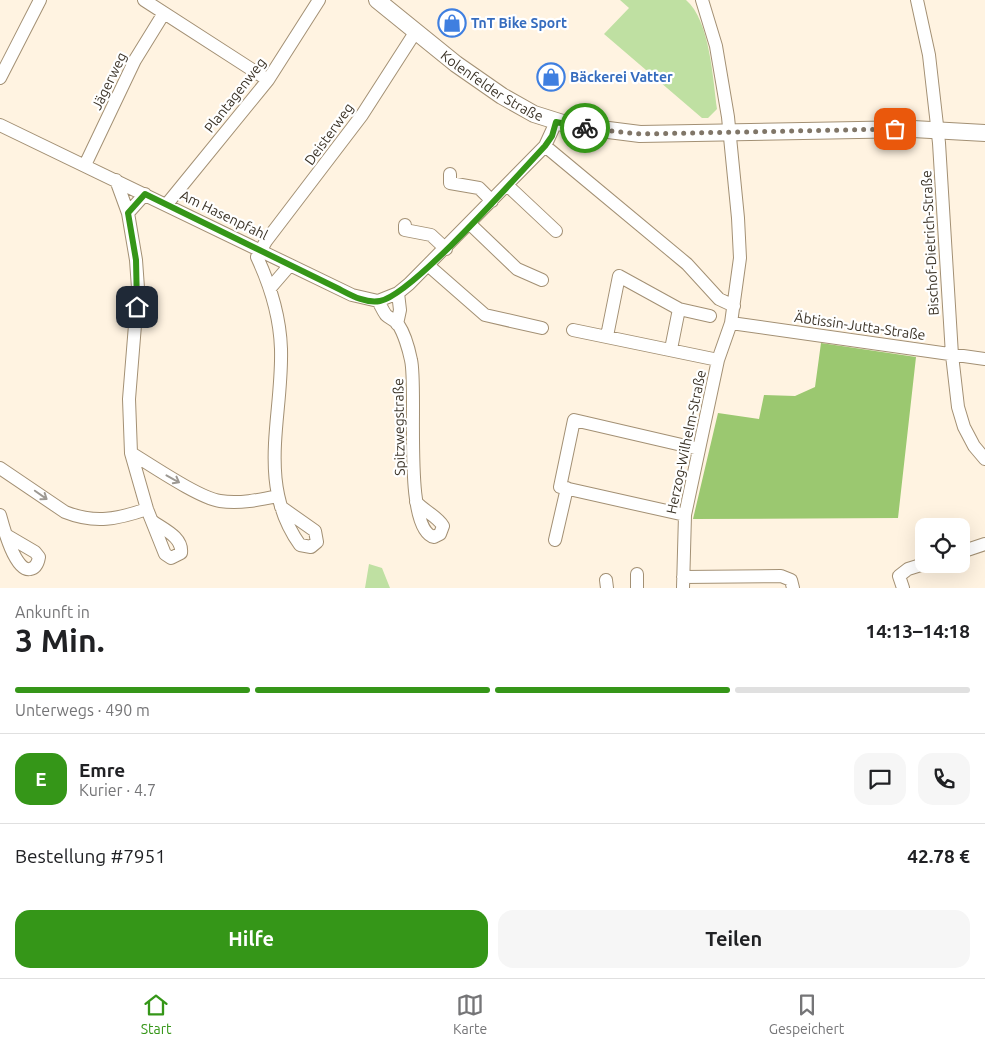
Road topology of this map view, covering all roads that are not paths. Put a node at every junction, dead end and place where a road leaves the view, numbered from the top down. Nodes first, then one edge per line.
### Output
1 (40, 0) edge
2 (144, 0) edge
3 (319, 0) edge
4 (377, 0) edge
5 (702, 0) edge
6 (917, 0) edge
7 (164, 13) junction
8 (416, 31) junction
9 (0, 78) edge
10 (268, 80) junction
11 (556, 122) junction
12 (0, 125) edge
13 (937, 129) junction
14 (729, 132) junction
15 (985, 133) edge
16 (545, 146) junction
17 (85, 165) junction
18 (450, 174) dead end
19 (116, 180) junction
20 (508, 186) junction
21 (145, 194) junction
22 (492, 201) junction
23 (167, 204) junction
24 (128, 213) junction
25 (470, 224) junction
26 (405, 225) dead end
27 (556, 231) dead end
28 (260, 250) junction
29 (446, 250) junction
30 (290, 264) junction
31 (429, 266) junction
32 (542, 280) dead end
33 (271, 287) junction
34 (398, 294) junction
35 (378, 302) junction
36 (734, 306) junction
37 (679, 309) junction
38 (710, 316) dead end
39 (731, 323) junction
40 (397, 324) junction
41 (542, 328) dead end
42 (573, 330) dead end
43 (607, 336) junction
44 (672, 349) junction
45 (952, 355) junction
46 (985, 359) edge
47 (718, 360) junction
48 (979, 446) edge
49 (699, 449) junction
50 (131, 453) junction
51 (985, 459) edge
52 (0, 468) edge
53 (567, 488) junction
54 (416, 502) dead end
55 (147, 509) junction
56 (685, 514) junction
57 (0, 515) edge
58 (152, 522) dead end
59 (6, 535) dead end
60 (555, 540) dead end
61 (985, 544) edge
62 (970, 549) edge
63 (915, 567) edge
64 (637, 574) dead end
65 (683, 583) edge
66 (637, 588) edge
67 (793, 588) edge
68 (903, 588) edge

1 - 9 street
2 - 7 street
3 - 10 street, Plantagenweg
4 - 8 main road, Kolenfelder Straße
5 - 14 street, Herzog-Wilhelm-Straße
6 - 13 street, Bischof-Dietrich-Straße
7 - 10 street
7 - 17 street, Jägerweg
8 - 11 main road, Kolenfelder Straße
8 - 28 street, Deisterweg
10 - 23 street, Plantagenweg
11 - 14 main road, Kolenfelder Straße
11 - 16 street
12 - 17 street, Am Hasenpfahl
13 - 14 main road, Kolenfelder Straße
13 - 15 main road, Kolenfelder Straße
13 - 45 street, Bischof-Dietrich-Straße
14 - 36 street, Herzog-Wilhelm-Straße
16 - 20 street
16 - 36 street
17 - 19 street, Am Hasenpfahl
18 - 22 street
19 - 21 street, Am Hasenpfahl
19 - 24 street
20 - 22 street
20 - 27 street
21 - 23 street, Am Hasenpfahl
21 - 24 street
22 - 25 street
23 - 28 street, Am Hasenpfahl
24 - 50 street
25 - 29 street
25 - 32 street
26 - 29 street
28 - 30 street, Am Hasenpfahl
28 - 33 street
29 - 31 street
30 - 33 street
30 - 35 street, Am Hasenpfahl
31 - 34 street
31 - 41 street
50 -> 33 street
34 - 35 street
34 - 40 street, Spitzwegstraße
35 - 40 street, Spitzwegstraße
36 - 39 street, Herzog-Wilhelm-Straße
37 - 38 street
37 - 43 street
37 - 44 street
39 - 45 street, Äbtissin-Jutta-Straße
39 - 47 street, Herzog-Wilhelm-Straße
40 - 54 street, Spitzwegstraße
42 - 43 street
43 - 44 street
44 - 47 street
45 - 46 street, Äbtissin-Jutta-Straße
45 - 48 street, Bischof-Dietrich-Straße
47 - 49 street, Herzog-Wilhelm-Straße
48 - 51 street, Bischof-Dietrich-Straße
49 - 53 street
49 - 56 street, Herzog-Wilhelm-Straße
50 - 55 street
52 -> 55 street
53 - 56 street
53 - 60 street
55 - 58 street
56 - 65 street, Herzog-Wilhelm-Straße
57 - 59 street
61 - 62 street
63 - 68 street
64 - 66 street
65 - 67 street

